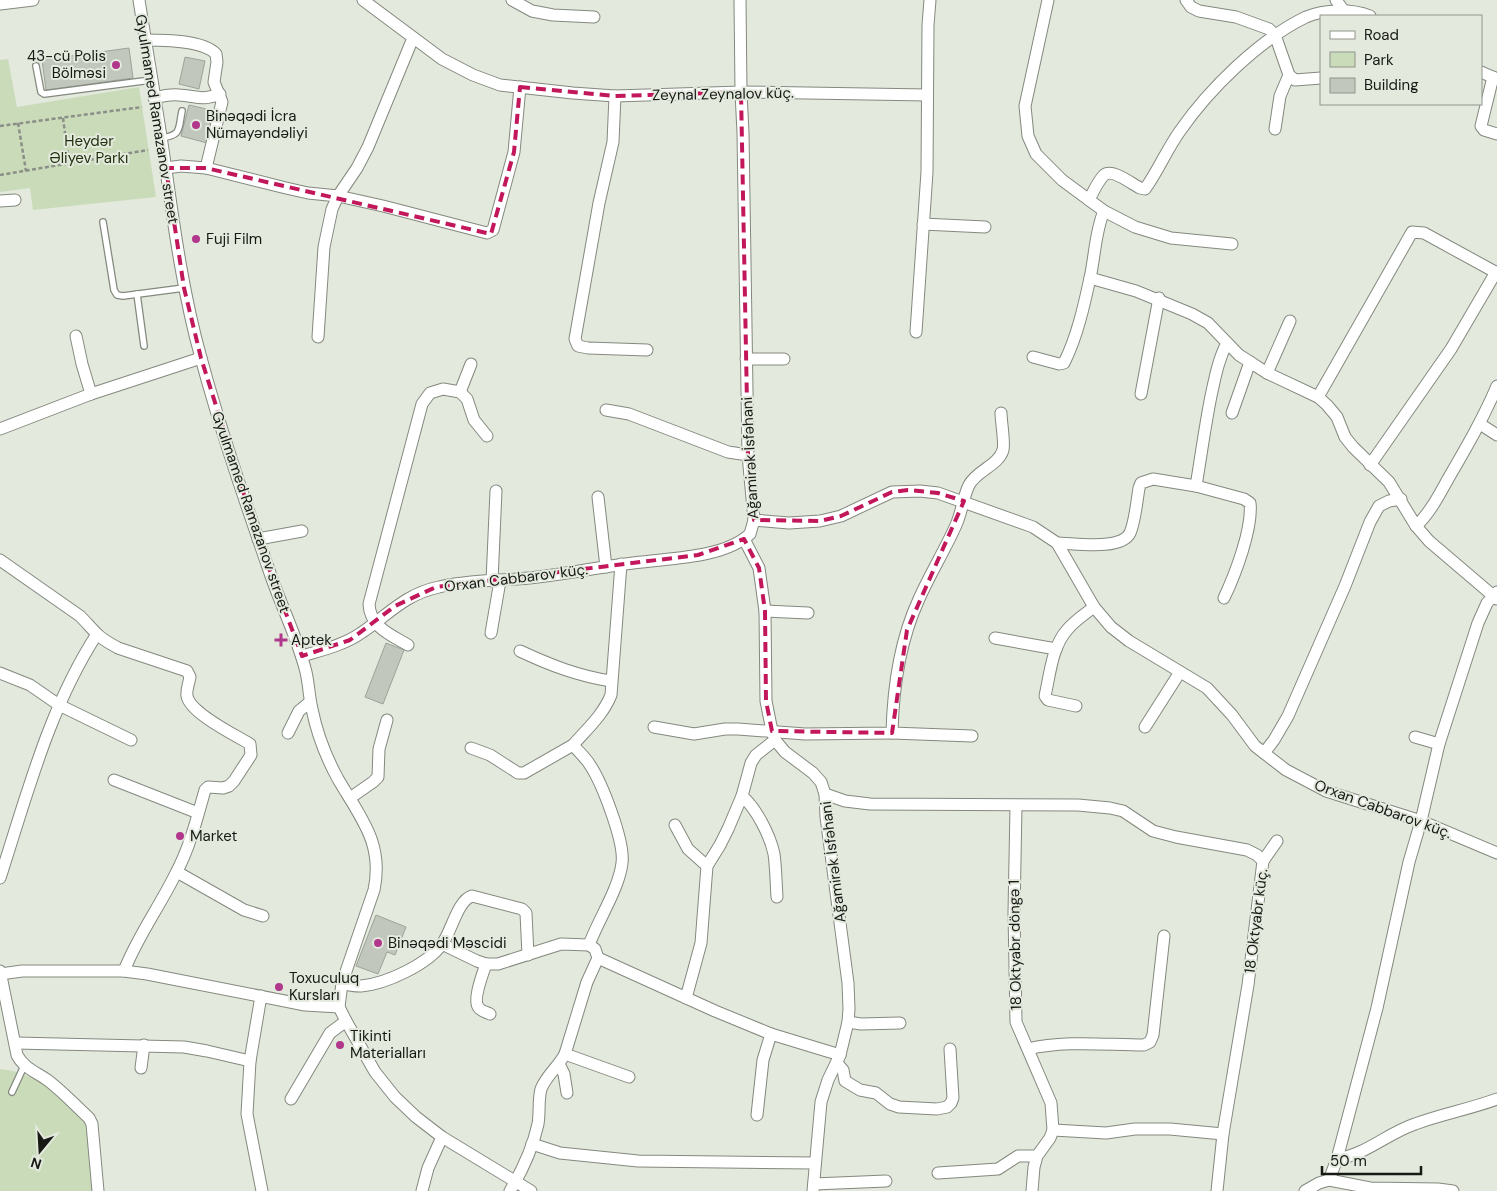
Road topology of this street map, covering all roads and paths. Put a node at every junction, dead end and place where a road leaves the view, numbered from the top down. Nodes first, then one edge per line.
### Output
1 (33, 0) edge
2 (139, 0) edge
3 (363, 0) edge
4 (512, 0) edge
5 (740, 0) edge
6 (930, 0) edge
7 (1048, 0) edge
8 (1186, 0) edge
9 (1336, 0) edge
10 (1358, 0) edge
11 (0, 4) edge
12 (1348, 11) junction
13 (1366, 15) edge
14 (594, 17) dead end
15 (1275, 35) junction
16 (414, 38) junction
17 (146, 40) junction
18 (36, 66) dead end
19 (1482, 72) edge
20 (1289, 75) junction
21 (1320, 78) edge
22 (1495, 78) edge
23 (152, 80) junction
24 (520, 87) junction
25 (740, 92) junction
26 (220, 94) junction
27 (927, 95) junction
28 (615, 96) junction
29 (154, 98) junction
30 (142, 107) dead end
31 (182, 111) dead end
32 (63, 118) junction
33 (18, 123) junction
34 (0, 126) edge
35 (1275, 129) dead end
36 (1497, 134) edge
37 (161, 138) junction
38 (148, 150) dead end
39 (69, 163) junction
40 (166, 168) junction
41 (206, 168) junction
42 (26, 171) junction
43 (0, 175) edge
44 (338, 196) junction
45 (15, 200) dead end
46 (1089, 200) junction
47 (0, 201) edge
48 (1104, 211) junction
49 (103, 222) dead end
50 (923, 224) junction
51 (985, 228) dead end
52 (1232, 244) dead end
53 (1496, 272) edge
54 (1090, 278) junction
55 (184, 288) junction
56 (137, 294) junction
57 (1159, 298) junction
58 (1290, 321) dead end
59 (916, 332) dead end
60 (76, 336) dead end
61 (318, 338) dead end
62 (1227, 344) junction
63 (144, 346) dead end
64 (647, 350) dead end
65 (1033, 357) dead end
66 (201, 358) junction
67 (746, 359) junction
68 (784, 359) dead end
69 (1250, 362) junction
70 (471, 364) dead end
71 (1267, 372) junction
72 (1497, 386) edge
73 (460, 392) junction
74 (91, 394) junction
75 (1141, 394) dead end
76 (1318, 397) junction
77 (606, 410) dead end
78 (1001, 413) dead end
79 (1232, 413) dead end
80 (1480, 424) junction
81 (0, 429) edge
82 (1497, 435) edge
83 (487, 436) dead end
84 (748, 455) junction
85 (1370, 465) junction
86 (1196, 486) junction
87 (496, 491) dead end
88 (598, 497) dead end
89 (1401, 499) junction
90 (964, 501) junction
91 (754, 520) junction
92 (1416, 526) junction
93 (302, 531) dead end
94 (258, 539) junction
95 (744, 539) junction
96 (1056, 543) junction
97 (0, 560) edge
98 (621, 564) junction
99 (606, 567) junction
100 (496, 581) junction
101 (1496, 595) edge
102 (1224, 598) dead end
103 (1094, 607) junction
104 (765, 611) junction
105 (808, 613) dead end
106 (374, 622) junction
107 (97, 634) junction
108 (491, 634) dead end
109 (995, 638) dead end
110 (408, 645) dead end
111 (1056, 649) junction
112 (520, 651) dead end
113 (302, 656) junction
114 (1180, 672) junction
115 (0, 673) edge
116 (611, 681) junction
117 (310, 702) junction
118 (59, 705) junction
119 (1076, 706) dead end
120 (387, 720) dead end
121 (654, 727) dead end
122 (1145, 727) dead end
123 (892, 733) junction
124 (288, 734) dead end
125 (773, 736) junction
126 (972, 736) dead end
127 (1415, 737) dead end
128 (131, 740) dead end
129 (1439, 744) junction
130 (572, 745) junction
131 (471, 748) dead end
132 (1264, 753) junction
133 (114, 780) dead end
134 (825, 794) junction
135 (742, 796) junction
136 (350, 798) junction
137 (1016, 806) junction
138 (198, 812) junction
139 (1421, 821) junction
140 (675, 825) dead end
141 (1277, 841) dead end
142 (1497, 854) edge
143 (1263, 861) junction
144 (707, 866) junction
145 (177, 872) junction
146 (0, 878) edge
147 (777, 897) dead end
148 (264, 916) dead end
149 (1164, 936) dead end
150 (442, 944) junction
151 (589, 945) junction
152 (528, 955) junction
153 (598, 958) junction
154 (486, 964) junction
155 (124, 971) junction
156 (0, 973) edge
157 (342, 983) junction
158 (261, 996) junction
159 (686, 998) junction
160 (339, 1007) junction
161 (490, 1014) dead end
162 (346, 1021) junction
163 (848, 1022) junction
164 (900, 1023) dead end
165 (771, 1034) junction
166 (16, 1043) junction
167 (144, 1045) junction
168 (950, 1049) dead end
169 (1028, 1049) junction
170 (838, 1059) junction
171 (562, 1060) junction
172 (250, 1061) junction
173 (24, 1066) junction
174 (141, 1068) dead end
175 (629, 1076) dead end
176 (12, 1092) dead end
177 (567, 1093) dead end
178 (291, 1099) dead end
179 (1497, 1099) edge
180 (757, 1115) dead end
181 (1053, 1130) junction
182 (1223, 1134) junction
183 (442, 1137) junction
184 (532, 1144) junction
185 (1036, 1156) junction
186 (1337, 1159) junction
187 (815, 1163) junction
188 (938, 1172) dead end
189 (1330, 1180) junction
190 (886, 1181) dead end
191 (513, 1186) edge
192 (814, 1187) edge
193 (98, 1191) edge
194 (262, 1191) edge
195 (422, 1191) edge
196 (531, 1191) edge
197 (1032, 1191) edge
198 (1216, 1191) edge
199 (1305, 1191) edge
200 (1453, 1191) edge

1 - 11 street
2 - 17 street, Gyulmamed Ramazanov street
3 - 16 street, Zeynal Zeynalov küç.
4 - 14 street
5 - 25 street, Ağamirək İsfəhani
6 - 27 street
7 - 46 street
8 - 15 street
9 - 12 street
10 - 12 street
12 - 13 street
12 - 15 street
15 - 20 street
15 - 46 street
16 - 24 street, Zeynal Zeynalov küç.
16 - 44 street
17 - 23 street, Gyulmamed Ramazanov street
17 - 26 street
18 - 23 lane
19 - 22 street
20 - 21 street
20 - 35 street
22 - 36 street
23 - 29 street, Gyulmamed Ramazanov street
24 - 28 street, Zeynal Zeynalov küç.
24 - 44 street
25 - 27 street, Zeynal Zeynalov küç.
25 - 28 street, Zeynal Zeynalov küç.
25 - 67 street, Ağamirək İsfəhani
26 - 29 street
26 - 41 street
27 - 50 street
28 - 64 street
29 - 37 street, Gyulmamed Ramazanov street
30 - 32 path
31 - 37 lane
32 - 33 path
32 - 39 path
33 - 34 path
33 - 42 path
37 - 40 street, Gyulmamed Ramazanov street
38 - 39 path
39 - 42 path
40 - 41 street
40 - 55 street, Gyulmamed Ramazanov street
41 - 44 street
42 - 43 path
44 - 61 street
45 - 47 street
46 - 48 street
48 - 52 street
48 - 54 street
49 - 56 lane
50 - 51 street
50 - 59 street
53 - 76 street
53 - 85 street
54 - 57 street
54 - 65 street
55 - 56 lane
55 - 66 street, Gyulmamed Ramazanov street
56 - 63 lane
57 - 62 street
57 - 75 street
58 - 71 street
60 - 74 street
62 - 69 street
62 - 86 street
66 - 74 street
66 - 94 street, Gyulmamed Ramazanov street
67 - 68 street
67 - 84 street, Ağamirək İsfəhani
69 - 71 street
69 - 79 street
70 - 73 street
71 - 76 street
72 - 80 street
73 - 83 street
73 - 106 street
74 - 81 street
76 - 85 street
77 - 84 street
78 - 90 street
80 - 82 street
80 - 92 street
84 - 91 street, Ağamirək İsfəhani
85 - 89 street
86 - 96 street
86 - 102 street
87 - 100 street
88 - 99 street
89 - 92 street
89 - 132 street
90 - 91 street, Orxan Cabbarov küç.
90 - 96 street, Orxan Cabbarov küç.
90 - 123 street
91 - 95 street, Ağamirək İsfəhani
92 - 101 street
93 - 94 street
94 - 113 street, Gyulmamed Ramazanov street
95 - 98 street, Orxan Cabbarov küç.
95 - 104 street, Ağamirək İsfəhani
96 - 103 street, Orxan Cabbarov küç.
97 - 107 street
98 - 99 street, Orxan Cabbarov küç.
98 - 116 street
99 - 100 street, Orxan Cabbarov küç.
100 - 106 street, Orxan Cabbarov küç.
100 - 108 street
101 - 129 street
103 - 111 street
103 - 114 street, Orxan Cabbarov küç.
104 - 105 street
104 - 125 street, Ağamirək İsfəhani
106 - 110 street
106 - 113 street, Orxan Cabbarov küç.
107 - 118 street
107 - 138 street
109 - 111 street
111 - 119 street
112 - 116 street
113 - 117 street, Gyulmamed Ramazanov street
114 - 122 street
114 - 132 street, Orxan Cabbarov küç.
115 - 118 street
116 - 130 street
117 - 124 street
117 - 136 street, Gyulmamed Ramazanov street
118 - 128 street
118 - 146 street
120 - 136 street
121 - 125 street
123 - 125 street
123 - 126 street
125 - 134 street, Ağamirək İsfəhani
125 - 135 street
127 - 129 street
129 - 139 street
130 - 131 street
130 - 151 street
132 - 139 street, Orxan Cabbarov küç.
133 - 138 street
134 - 137 street, 18 Oktyabr küç.
134 - 163 street, Ağamirək İsfəhani
135 - 144 street
135 - 147 street
136 - 157 street, Gyulmamed Ramazanov street
137 - 143 street, 18 Oktyabr küç.
137 - 169 street, 18 Oktyabr döngə 1
138 - 145 street
139 - 142 street, Orxan Cabbarov küç.
139 - 186 street
140 - 144 street
141 - 143 street
143 - 182 street, 18 Oktyabr küç.
144 - 159 street
145 - 148 street
145 - 155 street
149 - 169 street
150 - 152 street
150 - 154 street
150 - 157 street
151 - 152 street
151 - 153 street
152 - 154 street
153 - 159 street
153 - 171 street
154 - 161 street
155 - 156 street
155 - 158 street
156 - 166 street
157 - 160 street, Gyulmamed Ramazanov street
158 - 160 street
158 - 172 street
159 - 165 street
160 - 162 street
162 - 178 street
162 - 183 street
163 - 164 street
163 - 170 street, Ağamirək İsfəhani
165 - 170 street
165 - 180 street
166 - 167 street
166 - 173 street
167 - 172 street
167 - 174 street
168 - 170 street
169 - 181 street, 18 Oktyabr döngə 1
170 - 187 street, Ağamirək İsfəhani
171 - 175 street
171 - 177 street
171 - 184 street
172 - 194 street
173 - 176 lane
173 - 193 street
179 - 186 street
181 - 182 street
181 - 185 street
182 - 198 street, 18 Oktyabr küç.
183 - 191 street
183 - 195 street
184 - 187 street
184 - 191 street
185 - 188 street
185 - 197 street
186 - 189 street
187 - 192 street, Ağamirək İsfəhani
189 - 199 street
189 - 200 street
190 - 192 street
191 - 196 street

